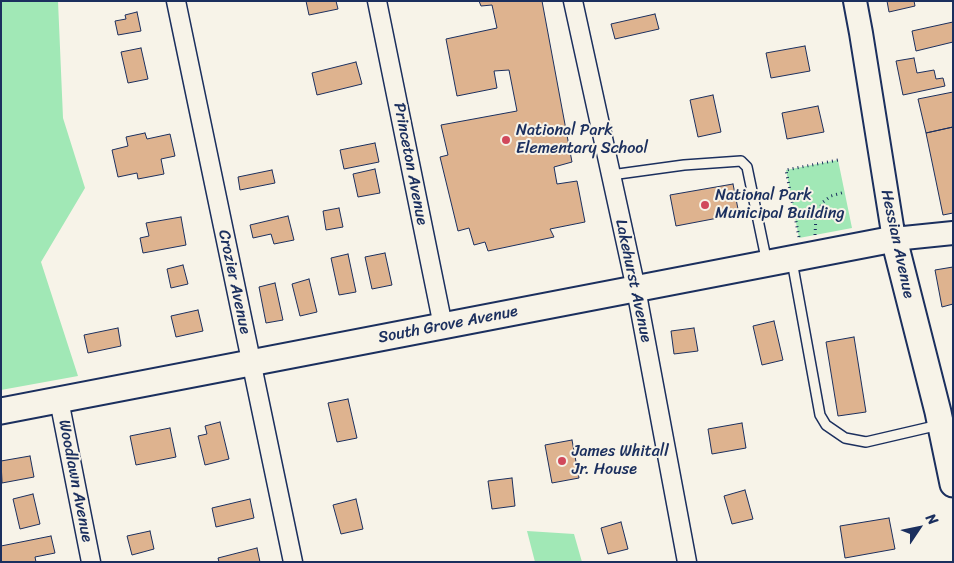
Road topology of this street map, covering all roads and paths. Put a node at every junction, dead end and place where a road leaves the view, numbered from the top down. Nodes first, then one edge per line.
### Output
1 (176, 1) edge
2 (377, 1) edge
3 (573, 1) edge
4 (855, 1) edge
5 (838, 160) dead end
6 (611, 175) junction
7 (844, 192) dead end
8 (821, 206) junction
9 (837, 217) dead end
10 (953, 232) edge
11 (815, 235) dead end
12 (894, 239) junction
13 (796, 248) junction
14 (767, 263) junction
15 (636, 289) junction
16 (443, 326) junction
17 (250, 363) junction
18 (59, 400) junction
19 (1, 411) edge
20 (941, 424) junction
21 (953, 484) edge
22 (91, 562) edge
23 (293, 562) edge
24 (687, 562) edge

1 - 17 street, Crozier Avenue
2 - 16 street, Princeton Avenue
3 - 6 street, Lakehurst Avenue
4 - 12 street, Hessian Avenue
5 - 13 path
6 - 14 lane
6 - 15 street, Lakehurst Avenue
7 - 8 path
8 - 9 path
8 - 11 path
10 - 12 street
12 - 13 main road, South Grove Avenue
12 - 20 main road, Hessian Avenue
13 - 14 main road, South Grove Avenue
13 - 20 lane
14 - 15 main road, South Grove Avenue
15 - 16 main road, South Grove Avenue
15 - 24 street, Lakehurst Avenue
16 - 17 main road, South Grove Avenue
17 - 18 main road, South Grove Avenue
17 - 23 street, Crozier Avenue
18 - 19 main road, South Grove Avenue
18 - 22 street, Woodlawn Avenue
20 - 21 main road, Hessian Avenue

